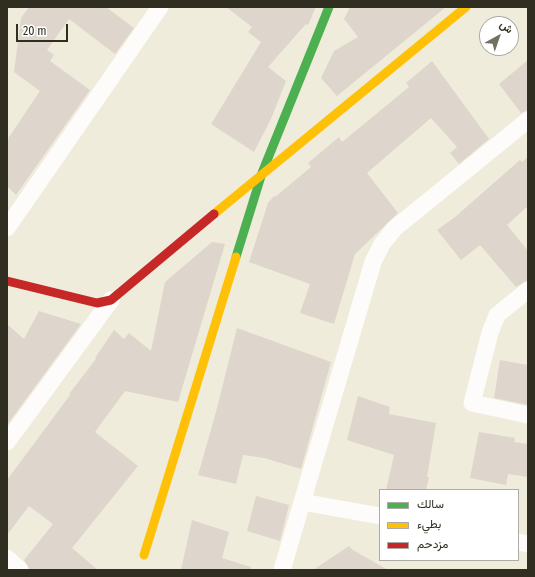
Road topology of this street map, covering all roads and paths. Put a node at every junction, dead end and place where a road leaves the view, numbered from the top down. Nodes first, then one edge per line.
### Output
1 (160, 7) edge
2 (329, 7) edge
3 (466, 7) edge
4 (528, 120) edge
5 (262, 173) junction
6 (7, 228) edge
7 (7, 281) edge
8 (528, 290) edge
9 (111, 300) junction
10 (528, 415) edge
11 (7, 442) edge
12 (302, 502) junction
13 (379, 516) edge
14 (144, 555) dead end
15 (7, 558) edge
16 (20, 570) edge
17 (282, 570) edge

1 - 6 street
2 - 5 street
3 - 5 street
4 - 12 street
5 - 9 street
5 - 14 street
7 - 9 street
8 - 10 street
9 - 11 street
12 - 13 street
12 - 17 street
15 - 16 street

